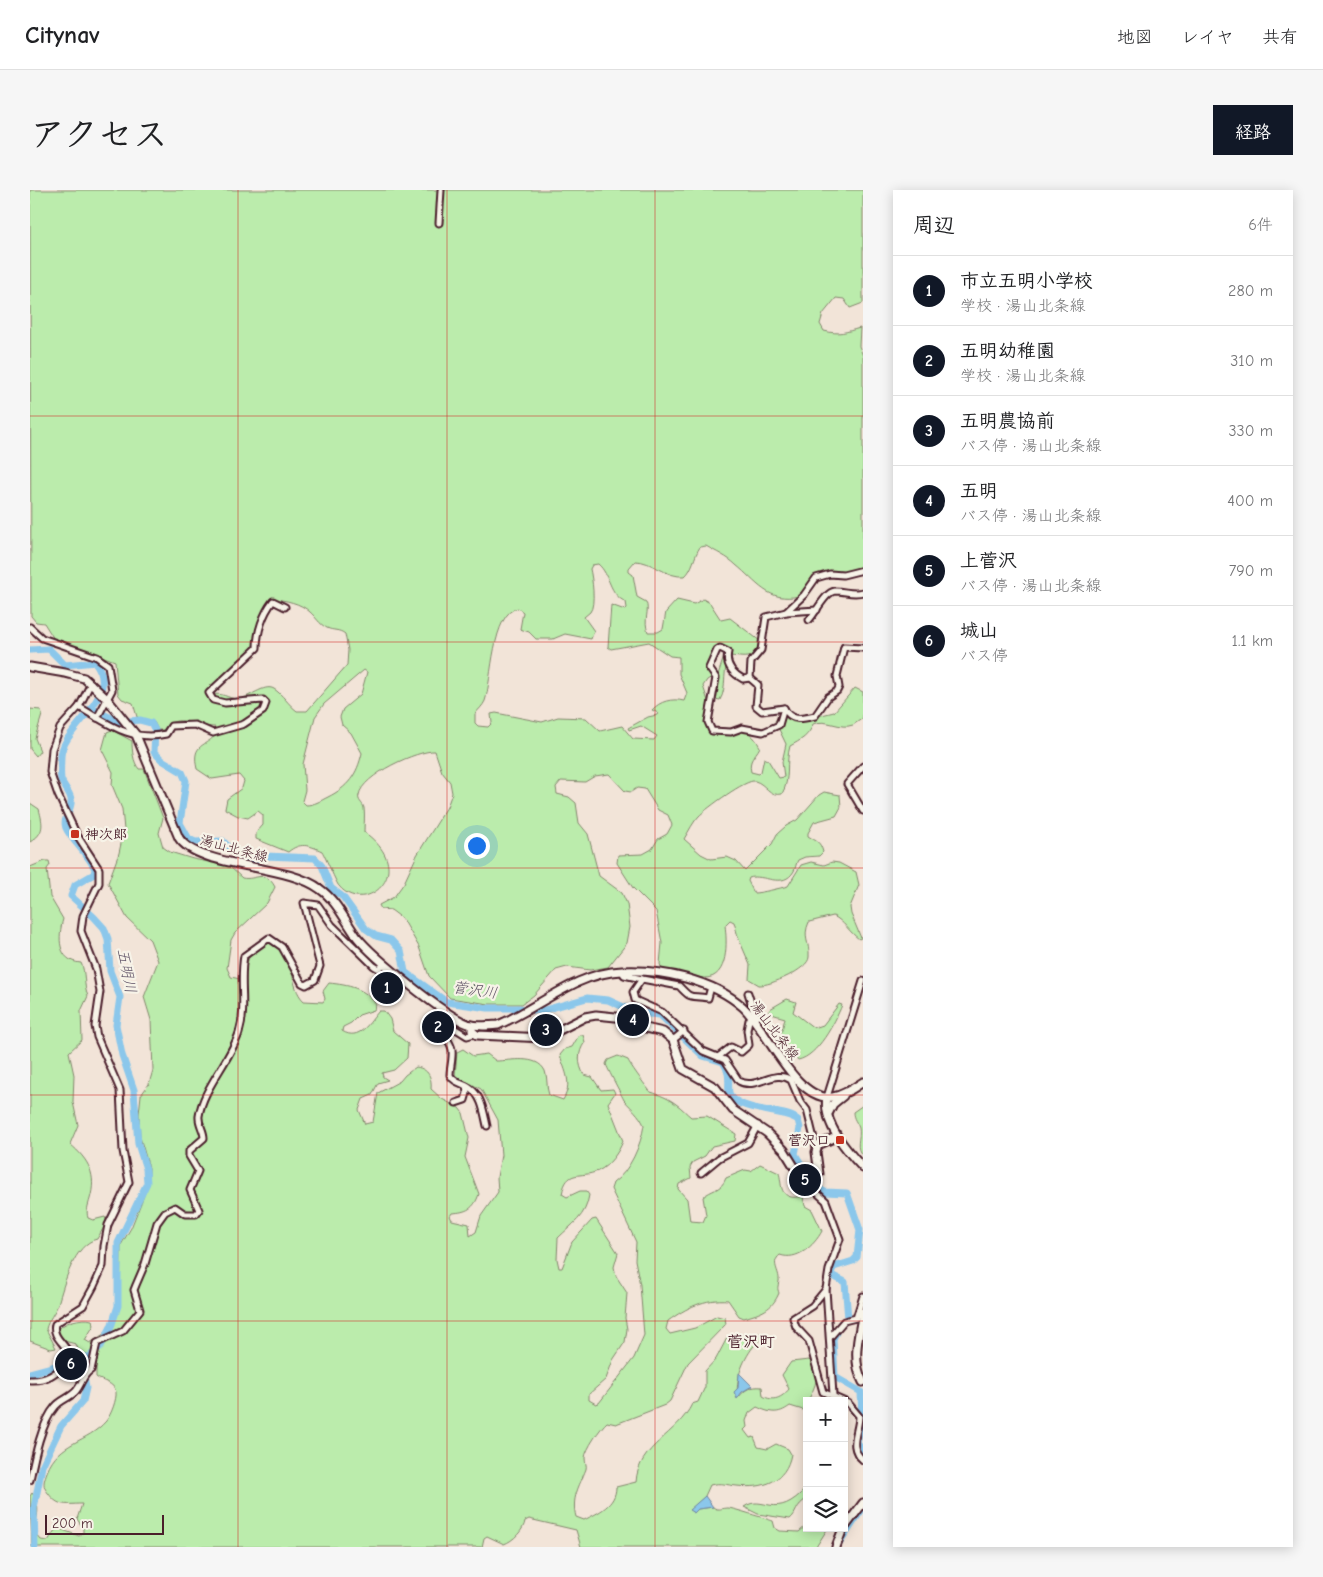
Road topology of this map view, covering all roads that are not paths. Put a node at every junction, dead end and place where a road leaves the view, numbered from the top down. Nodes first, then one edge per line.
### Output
1 (441, 190) edge
2 (439, 223) dead end
3 (863, 570) edge
4 (863, 592) edge
5 (285, 607) dead end
6 (818, 610) junction
7 (786, 612) junction
8 (809, 620) dead end
9 (30, 627) edge
10 (863, 648) edge
11 (30, 667) edge
12 (750, 678) junction
13 (93, 685) junction
14 (106, 697) junction
15 (79, 707) junction
16 (784, 708) junction
17 (98, 715) junction
18 (136, 735) junction
19 (863, 766) edge
20 (863, 812) edge
21 (384, 964) junction
22 (622, 971) junction
23 (642, 979) junction
24 (863, 981) edge
25 (711, 987) junction
26 (748, 993) dead end
27 (753, 1018) junction
28 (472, 1025) junction
29 (474, 1034) junction
30 (679, 1035) junction
31 (718, 1057) junction
32 (863, 1082) edge
33 (465, 1085) junction
34 (846, 1093) junction
35 (827, 1097) junction
36 (456, 1103) dead end
37 (828, 1112) junction
38 (758, 1125) junction
39 (487, 1126) dead end
40 (836, 1136) junction
41 (816, 1147) junction
42 (863, 1168) edge
43 (701, 1173) dead end
44 (808, 1181) junction
45 (826, 1289) junction
46 (863, 1296) edge
47 (863, 1312) edge
48 (830, 1337) junction
49 (70, 1361) junction
50 (86, 1373) junction
51 (30, 1380) edge
52 (863, 1382) edge
53 (834, 1395) junction
54 (859, 1448) edge
55 (863, 1460) edge
56 (30, 1480) edge
57 (863, 1503) edge
58 (836, 1547) edge

1 - 2 street
3 - 7 street
4 - 6 street
5 - 18 street
6 - 7 street
6 - 8 street
7 - 12 street
9 - 14 street
10 - 16 street
11 - 13 main road, 湯山北条線
12 - 16 street
12 - 16 street
13 - 14 main road, 湯山北条線
13 - 15 street
14 - 17 street
14 - 18 main road, 湯山北条線
15 - 17 street
15 - 49 street
17 - 18 street
18 - 21 main road, 湯山北条線
19 - 20 street
21 - 28 main road, 湯山北条線
21 - 50 street
22 - 23 street
22 - 25 main road, 湯山北条線
22 - 28 main road, 湯山北条線
23 - 25 street
23 - 30 street
24 - 35 street
25 - 27 main road, 湯山北条線
26 - 27 street
27 - 31 street
27 - 35 main road, 湯山北条線
28 - 29 main road
29 - 30 main road
29 - 33 street
30 - 31 street
30 - 38 main road
31 - 41 street
32 - 34 main road
33 - 36 street
33 - 39 street
34 - 35 main road
34 - 37 main road
35 - 37 main road
37 - 40 main road
38 - 43 street
38 - 44 main road
40 - 41 main road
40 - 42 main road
41 - 44 main road
44 - 45 street
45 - 48 street
45 - 53 street
46 - 48 street
47 - 52 main road
48 - 53 street
49 - 50 street
49 - 51 street
50 - 56 street
53 - 54 street
54 - 55 street
57 - 58 main road

